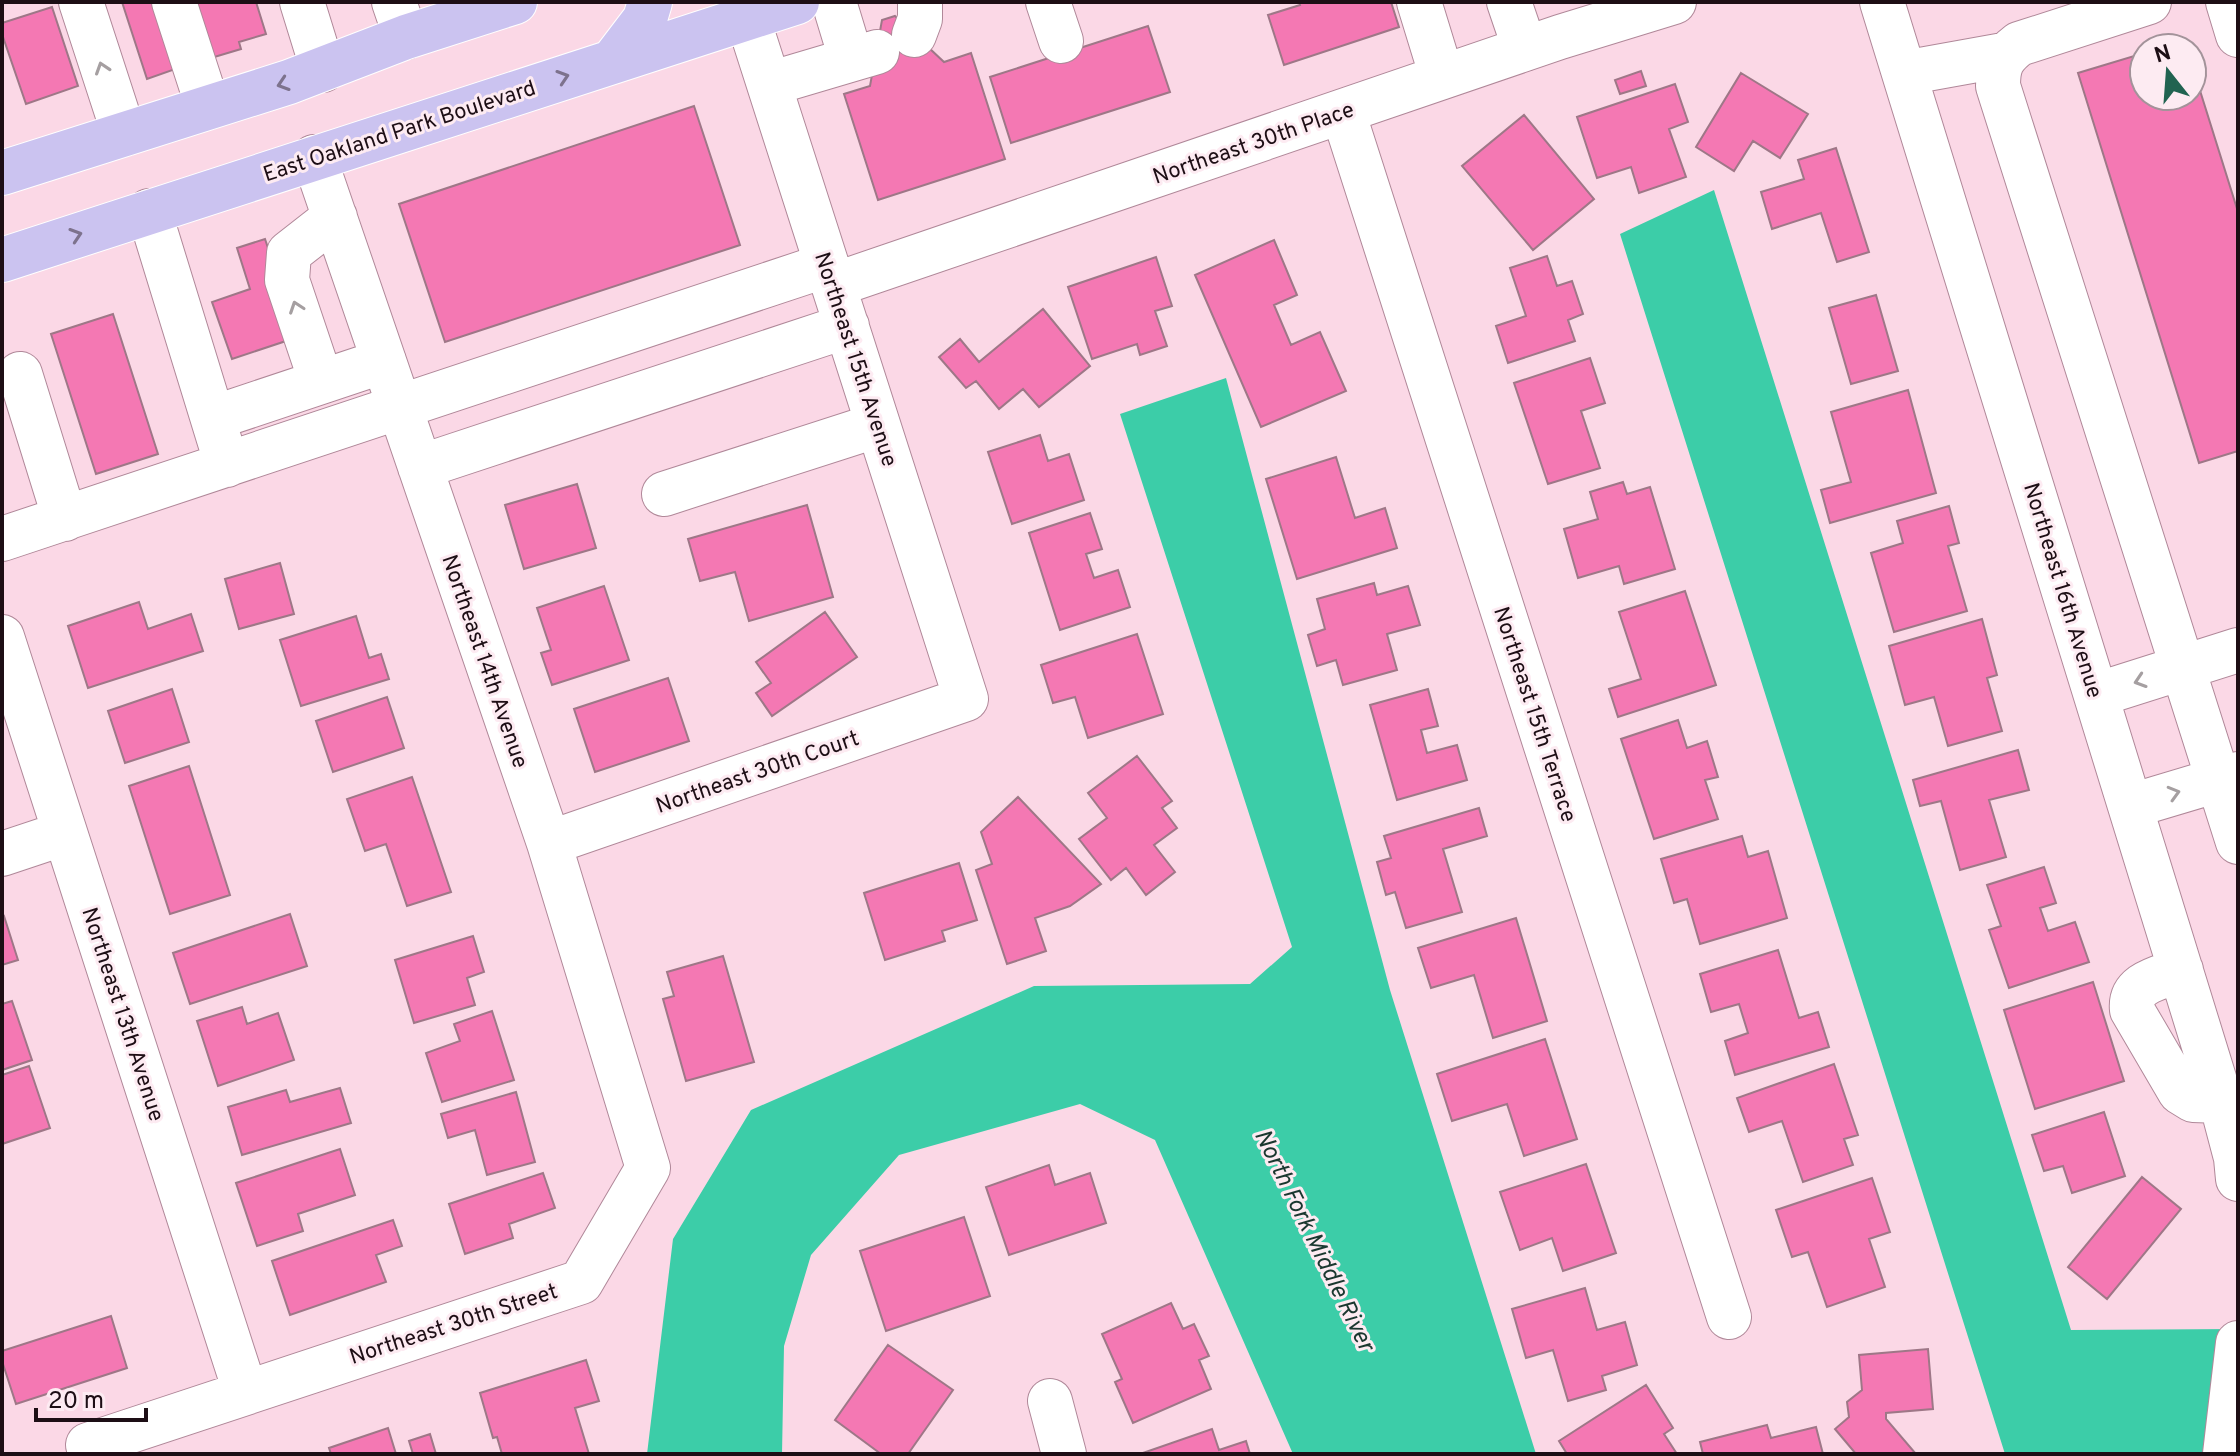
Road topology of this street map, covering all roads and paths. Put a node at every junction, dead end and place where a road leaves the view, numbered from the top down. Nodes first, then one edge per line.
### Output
1 (81, 2) edge
2 (174, 2) edge
3 (302, 2) edge
4 (515, 2) edge
5 (650, 2) edge
6 (797, 2) edge
7 (834, 2) edge
8 (1419, 2) edge
9 (1509, 2) edge
10 (1674, 2) edge
11 (1882, 2) edge
12 (2149, 2) edge
13 (2228, 2) edge
14 (748, 19) junction
15 (400, 20) edge
16 (2238, 35) edge
17 (890, 37) edge
18 (1525, 49) junction
19 (2004, 55) junction
20 (613, 61) junction
21 (323, 70) junction
22 (1904, 73) junction
23 (1442, 77) junction
24 (769, 84) junction
25 (208, 107) junction
26 (1343, 112) junction
27 (124, 134) junction
28 (314, 157) junction
29 (4, 166) edge
30 (149, 211) junction
31 (335, 217) junction
32 (2, 260) edge
33 (830, 275) junction
34 (847, 326) junction
35 (384, 361) junction
36 (20, 374) dead end
37 (321, 381) junction
38 (400, 408) junction
39 (213, 418) junction
40 (878, 425) junction
41 (227, 465) junction
42 (420, 467) junction
43 (664, 494) dead end
44 (65, 519) junction
45 (2, 539) edge
46 (2, 637) edge
47 (2238, 650) edge
48 (2184, 667) junction
49 (2096, 695) junction
50 (966, 699) joint
51 (18, 739) edge
52 (2228, 777) edge
53 (2131, 806) junction
54 (65, 833) junction
55 (2238, 842) edge
56 (549, 843) junction
57 (2, 854) edge
58 (2181, 970) junction
59 (2221, 1101) junction
60 (648, 1168) joint
61 (2238, 1179) edge
62 (1729, 1317) dead end
63 (2238, 1343) edge
64 (245, 1391) junction
65 (1050, 1401) dead end
66 (88, 1445) dead end
67 (1064, 1454) edge
68 (2225, 1454) edge

27 -> 1 street
2 - 25 street
3 - 21 street
4 - 15 main road
5 - 20 main road
6 - 14 main road, East Oakland Park Boulevard
7 - 17 street
8 - 23 street
9 - 18 street
10 - 18 street, Northeast 30th Place
11 - 22 street, Northeast 16th Avenue
12 - 19 street
13 - 16 street
14 - 20 main road, East Oakland Park Boulevard
14 - 24 street, Northeast 15th Avenue
15 - 21 main road
17 - 24 street
18 - 23 street, Northeast 30th Place
19 - 22 street
19 - 48 street
28 -> 20 main road, East Oakland Park Boulevard
21 -> 25 main road
22 - 49 street, Northeast 16th Avenue
23 - 26 street, Northeast 30th Place
24 - 33 street, Northeast 15th Avenue
25 - 27 main road
26 - 33 street, Northeast 30th Place
26 - 62 street, Northeast 15th Terrace
27 - 29 main road
28 - 30 main road, East Oakland Park Boulevard
28 - 31 street, Northeast 14th Avenue
32 -> 30 main road, East Oakland Park Boulevard
30 - 39 street
31 - 35 street, Northeast 14th Avenue
37 -> 31 street
33 - 34 street, Northeast 15th Avenue
33 - 38 street, Northeast 30th Place
34 - 40 street, Northeast 15th Avenue
34 - 42 street
35 - 37 street
35 - 38 street, Northeast 14th Avenue
36 - 44 street
37 - 39 street
38 - 41 street, Northeast 30th Place
38 - 42 street, Northeast 14th Avenue
39 - 41 street
40 - 43 street
40 - 50 street, Northeast 15th Avenue
41 - 44 street, Northeast 30th Place
42 - 56 street, Northeast 14th Avenue
44 - 45 street, Northeast 30th Place
46 - 51 street, Northeast 13th Avenue
47 - 48 street
48 -> 49 street
48 - 52 street
49 - 53 street, Northeast 16th Avenue
50 - 56 street, Northeast 30th Court
51 - 54 street, Northeast 13th Avenue
53 -> 52 street
52 - 55 street
53 - 58 street, Northeast 16th Avenue
54 - 57 street
54 - 64 street, Northeast 13th Avenue
56 - 60 street, Northeast 14th Avenue
58 - 59 street, Northeast 16th Avenue
58 - 59 street
59 - 61 street, Northeast 16th Avenue
60 - 64 street, Northeast 30th Street
63 - 68 street
64 - 66 street, Northeast 30th Street
65 - 67 street

